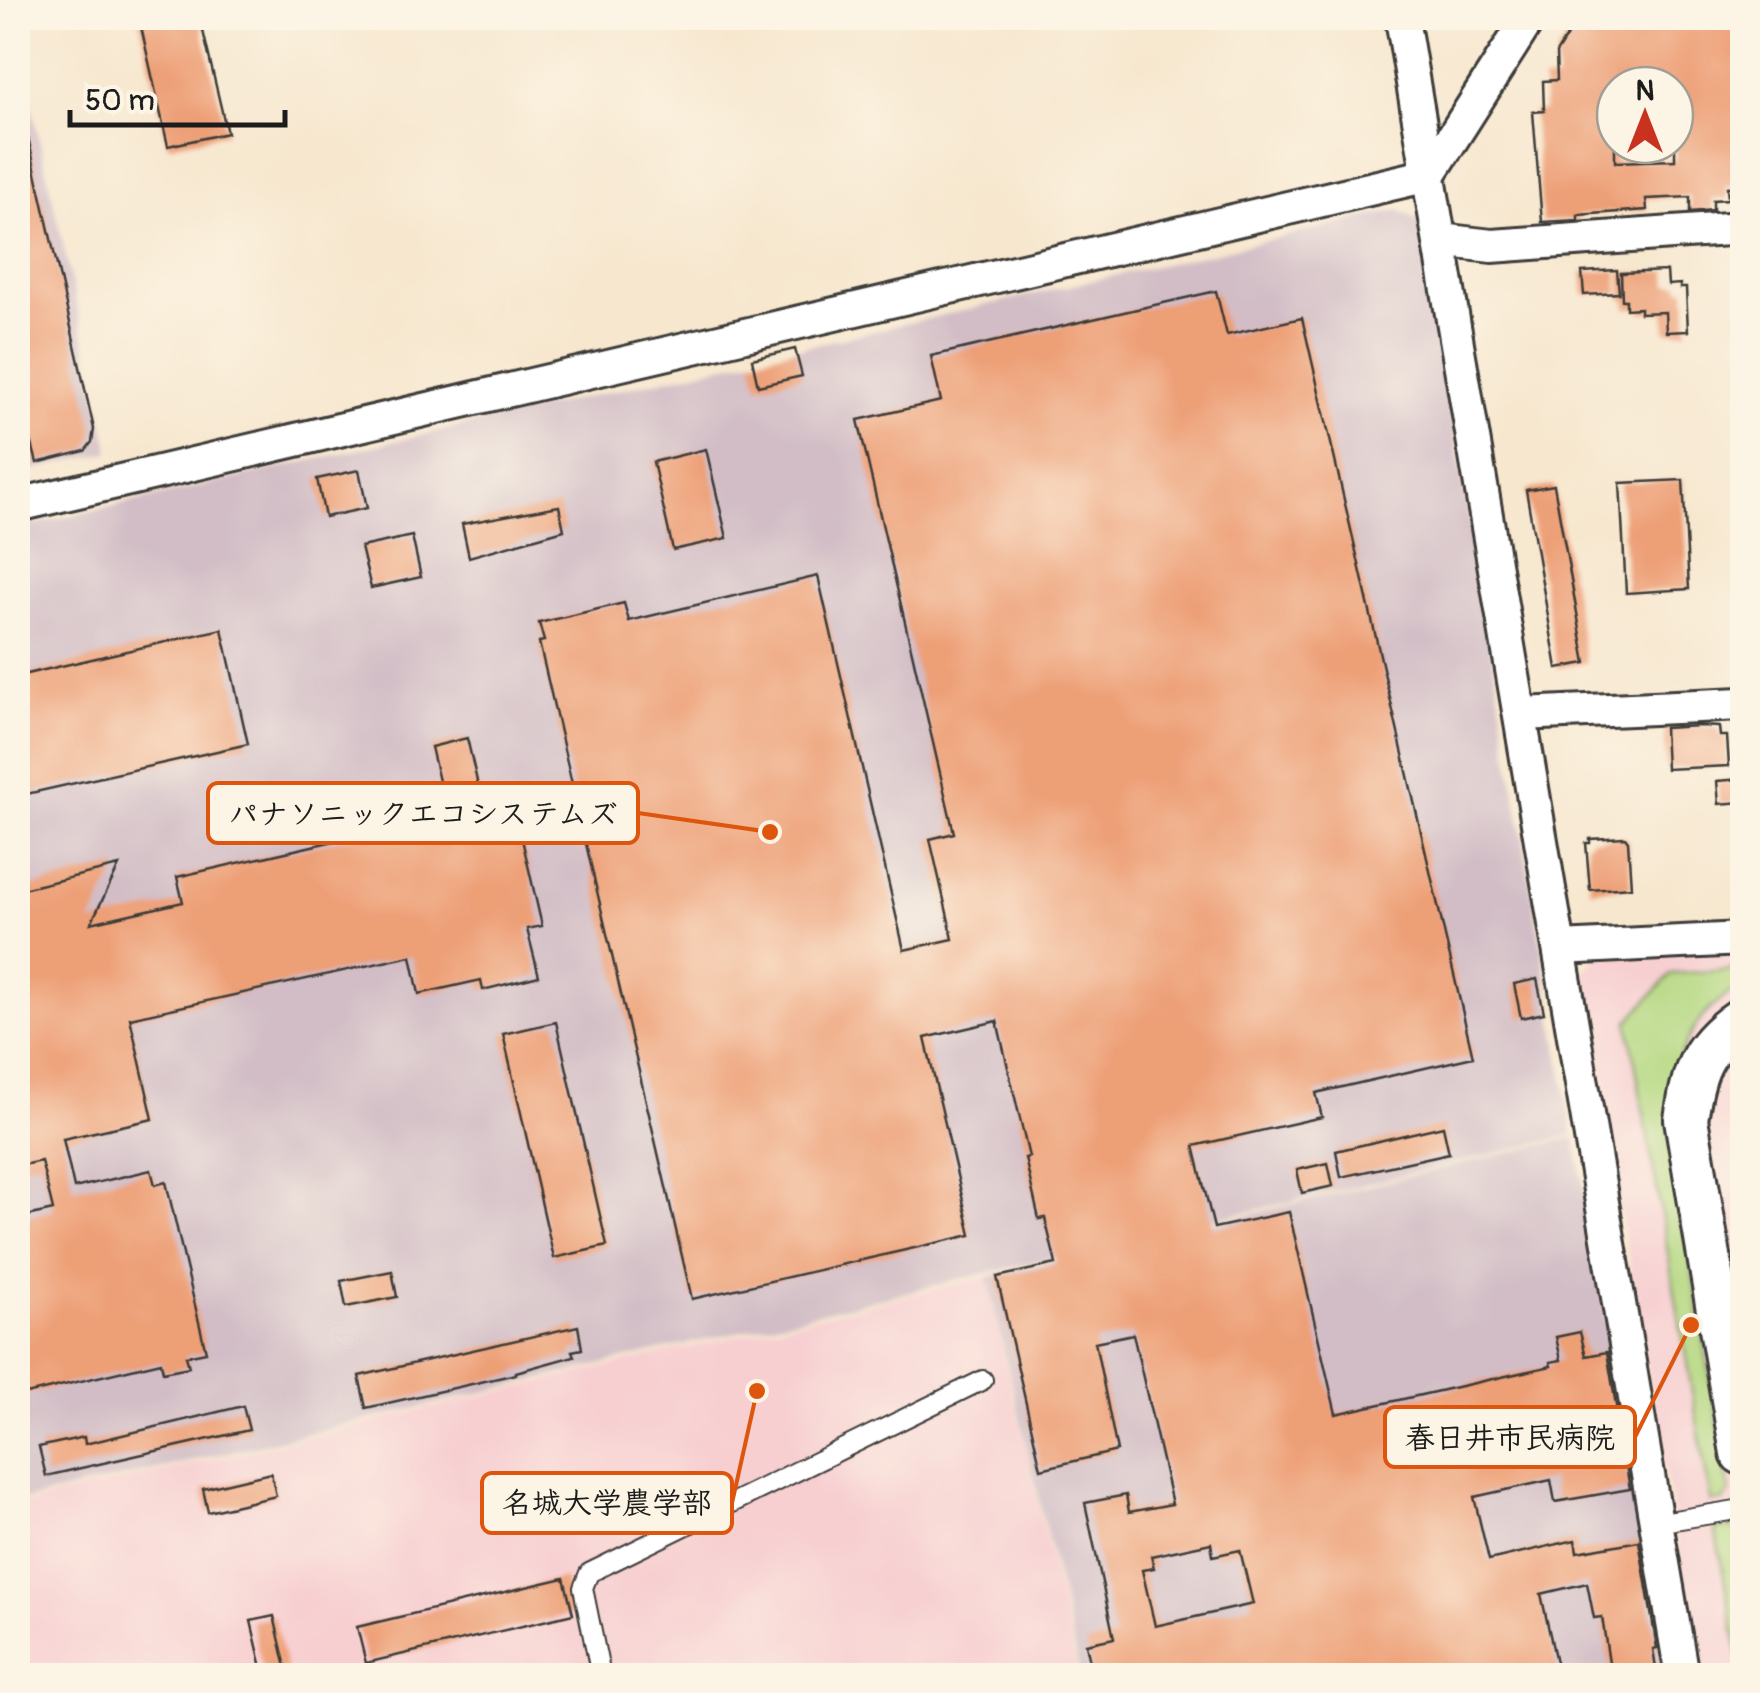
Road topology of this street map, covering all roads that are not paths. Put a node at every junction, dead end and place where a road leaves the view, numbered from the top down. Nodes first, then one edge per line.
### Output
1 (1402, 18) edge
2 (1529, 18) edge
3 (1429, 175) junction
4 (1742, 228) edge
5 (1440, 240) junction
6 (18, 505) edge
7 (1742, 704) edge
8 (1521, 714) junction
9 (1742, 938) edge
10 (1560, 948) junction
11 (1742, 1019) edge
12 (983, 1380) dead end
13 (1742, 1453) edge
14 (1742, 1509) edge
15 (1656, 1524) junction
16 (602, 1676) edge
17 (1682, 1676) edge

1 - 3 street
2 - 3 street
3 - 5 street
3 - 6 street
4 - 5 street
5 - 8 street
7 - 8 street
8 - 10 street
9 - 10 street
10 - 15 street
11 - 13 street
12 - 16 lane
14 - 15 lane
15 - 17 street

